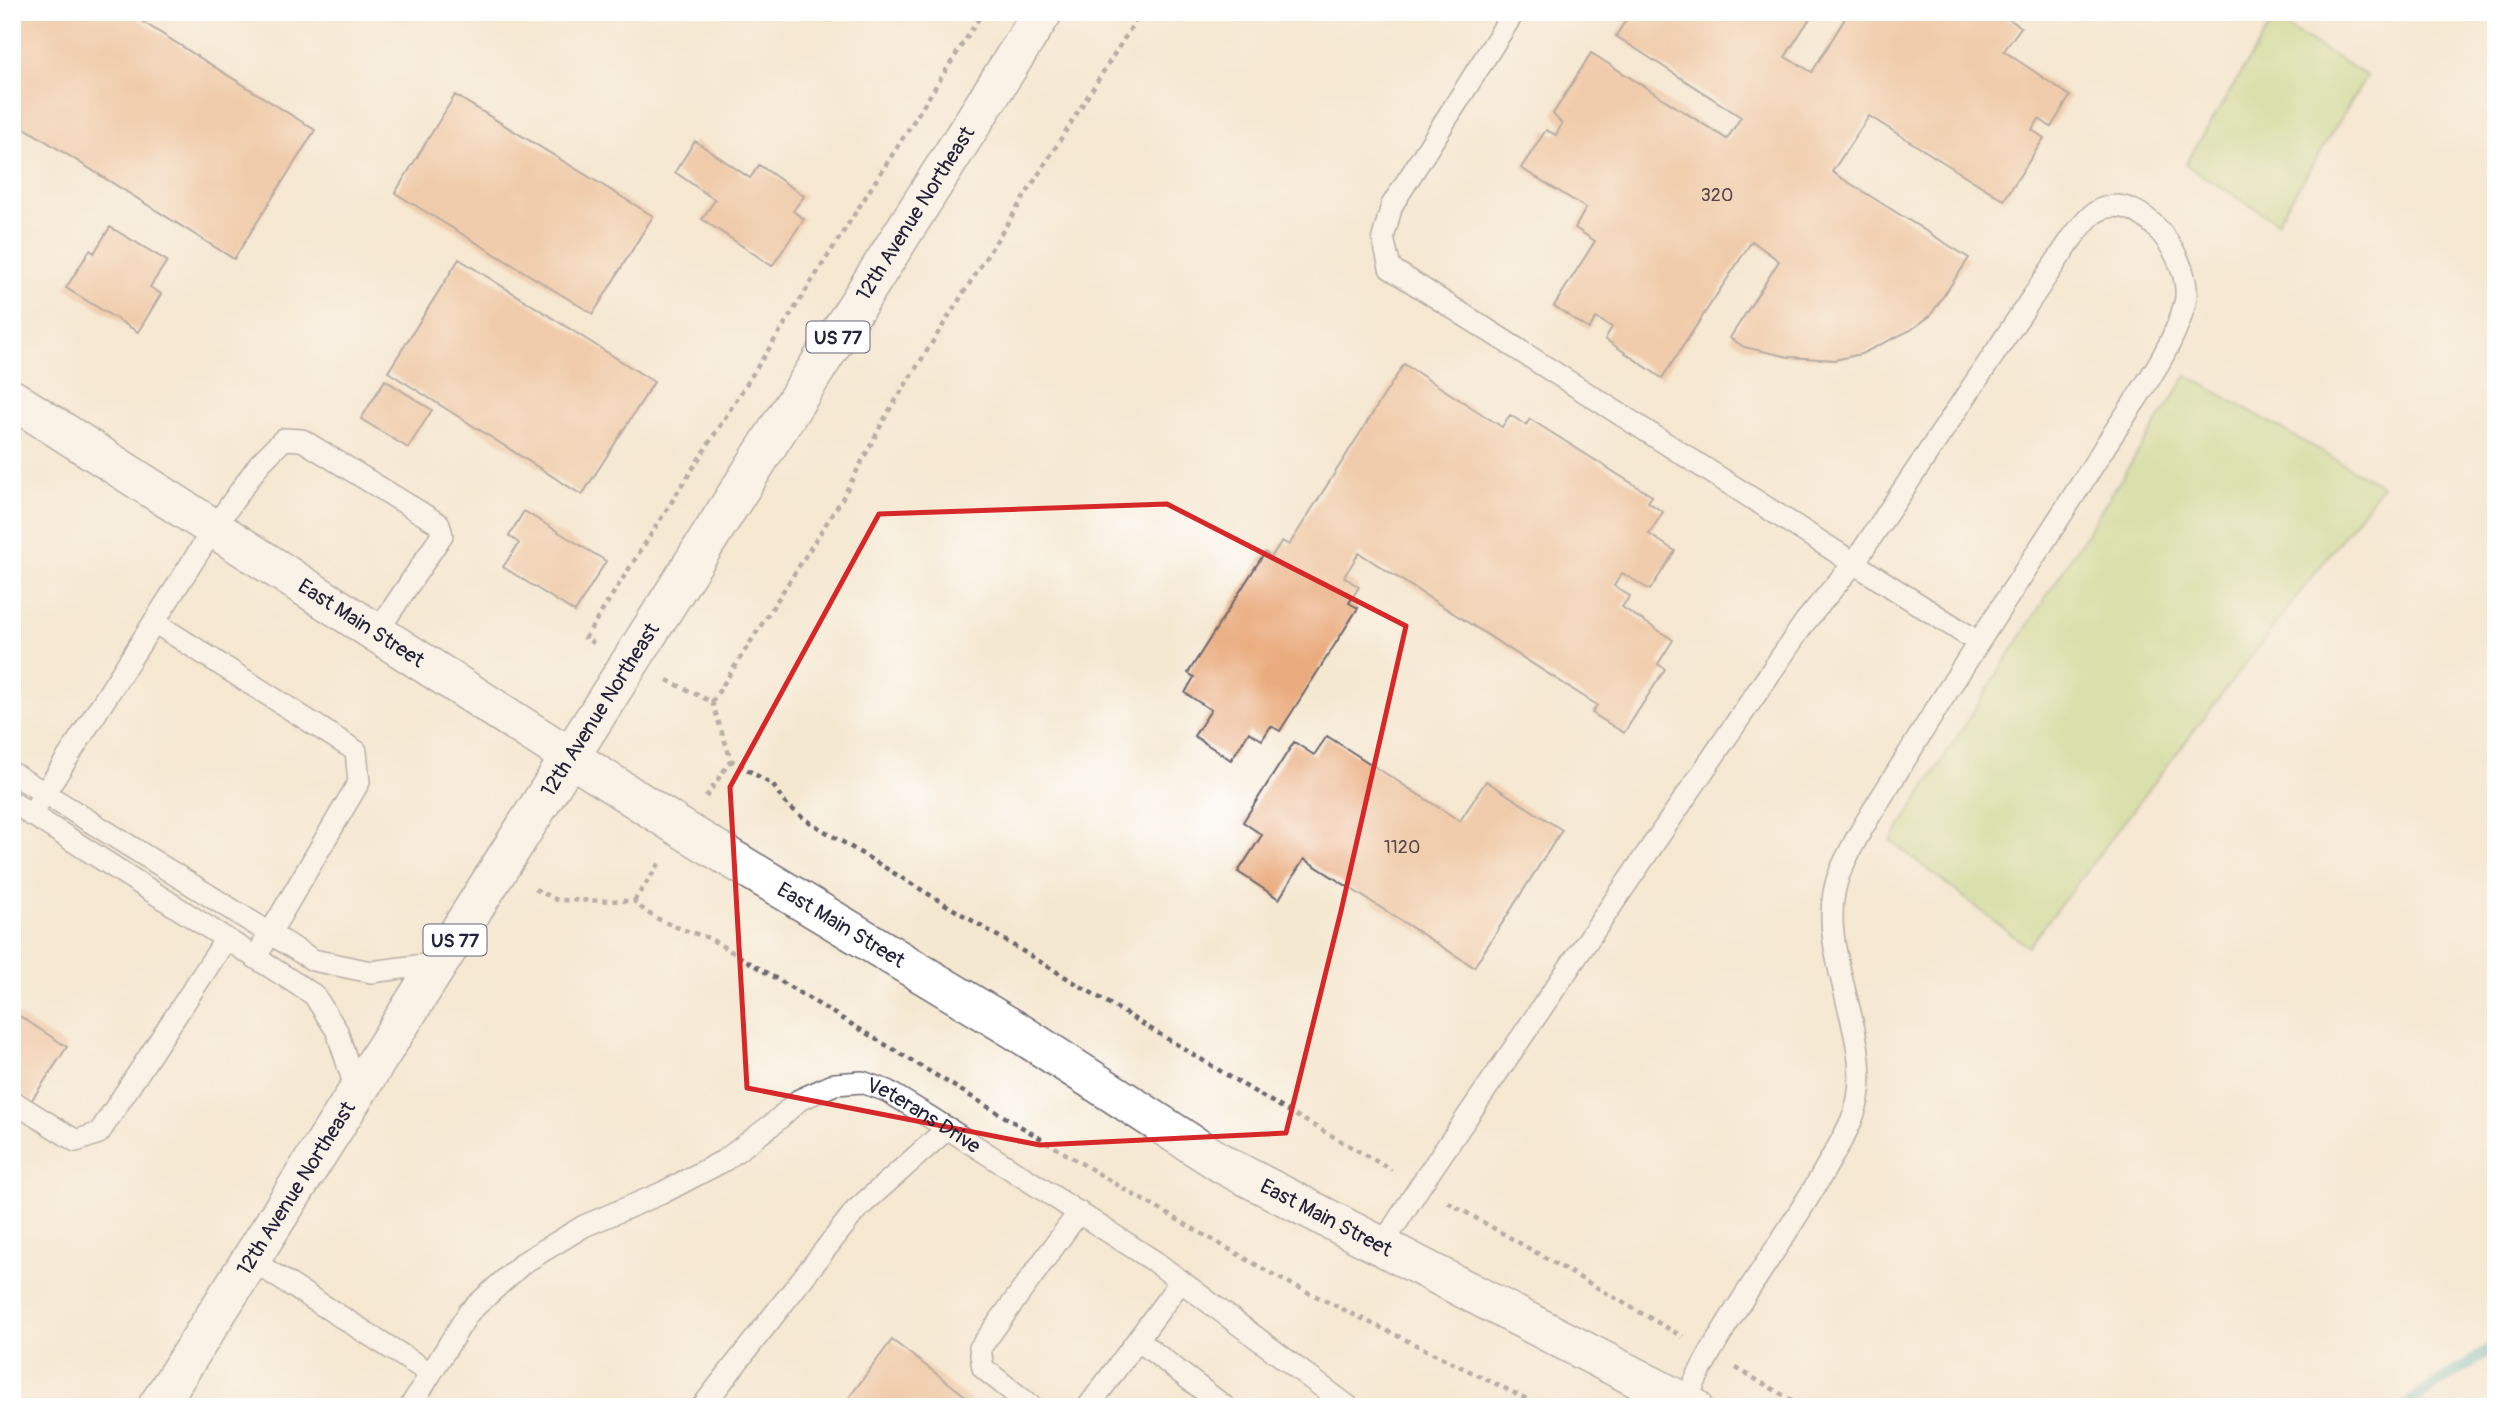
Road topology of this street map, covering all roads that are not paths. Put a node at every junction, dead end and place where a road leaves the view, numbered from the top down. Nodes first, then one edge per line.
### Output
1 (1043, 12) edge
2 (1514, 12) edge
3 (12, 399) edge
4 (214, 528) junction
5 (1854, 563) junction
6 (154, 622) junction
7 (377, 632) junction
8 (1978, 642) junction
9 (572, 756) junction
10 (12, 772) edge
11 (44, 793) junction
12 (12, 803) edge
13 (31, 814) junction
14 (270, 934) junction
15 (226, 939) junction
16 (256, 957) junction
17 (440, 963) junction
18 (357, 1093) junction
19 (12, 1101) edge
20 (948, 1128) junction
21 (1079, 1212) junction
22 (1381, 1247) junction
23 (251, 1260) junction
24 (1181, 1281) junction
25 (1138, 1340) junction
26 (430, 1373) junction
27 (1687, 1405) edge
28 (157, 1407) edge
29 (410, 1407) edge
30 (702, 1407) edge
31 (1032, 1407) edge
32 (1088, 1407) edge
33 (1225, 1407) edge
34 (1349, 1407) edge

1 - 9 street, 12th Avenue Northeast / US 77
2 - 5 lane
3 - 4 street, East Main Street
4 - 6 lane
4 - 7 street, East Main Street
4 - 7 lane
5 - 8 lane
5 - 8 lane
5 - 22 lane
6 - 11 lane
6 - 14 lane
7 - 9 street, East Main Street
8 - 27 lane
9 - 17 street, 12th Avenue Northeast / US 77
9 - 22 street, East Main Street
10 - 11 lane
11 - 13 lane
11 - 14 lane
12 - 13 lane
13 - 15 lane
14 - 16 lane
14 - 17 lane
15 - 16 lane
15 - 19 lane
16 - 18 lane
17 - 18 street, 12th Avenue Northeast / US 77
18 - 23 street, 12th Avenue Northeast / US 77
20 - 21 lane, Veterans Drive
20 - 26 lane, Veterans Drive
20 - 30 lane
21 - 24 lane, Veterans Drive
21 - 31 lane
22 - 27 street, East Main Street
23 - 26 lane
23 - 28 street, 12th Avenue Northeast / US 77
24 - 25 lane
24 - 34 lane, Veterans Drive
25 - 32 lane
25 - 33 lane
26 - 29 lane, Veterans Drive

